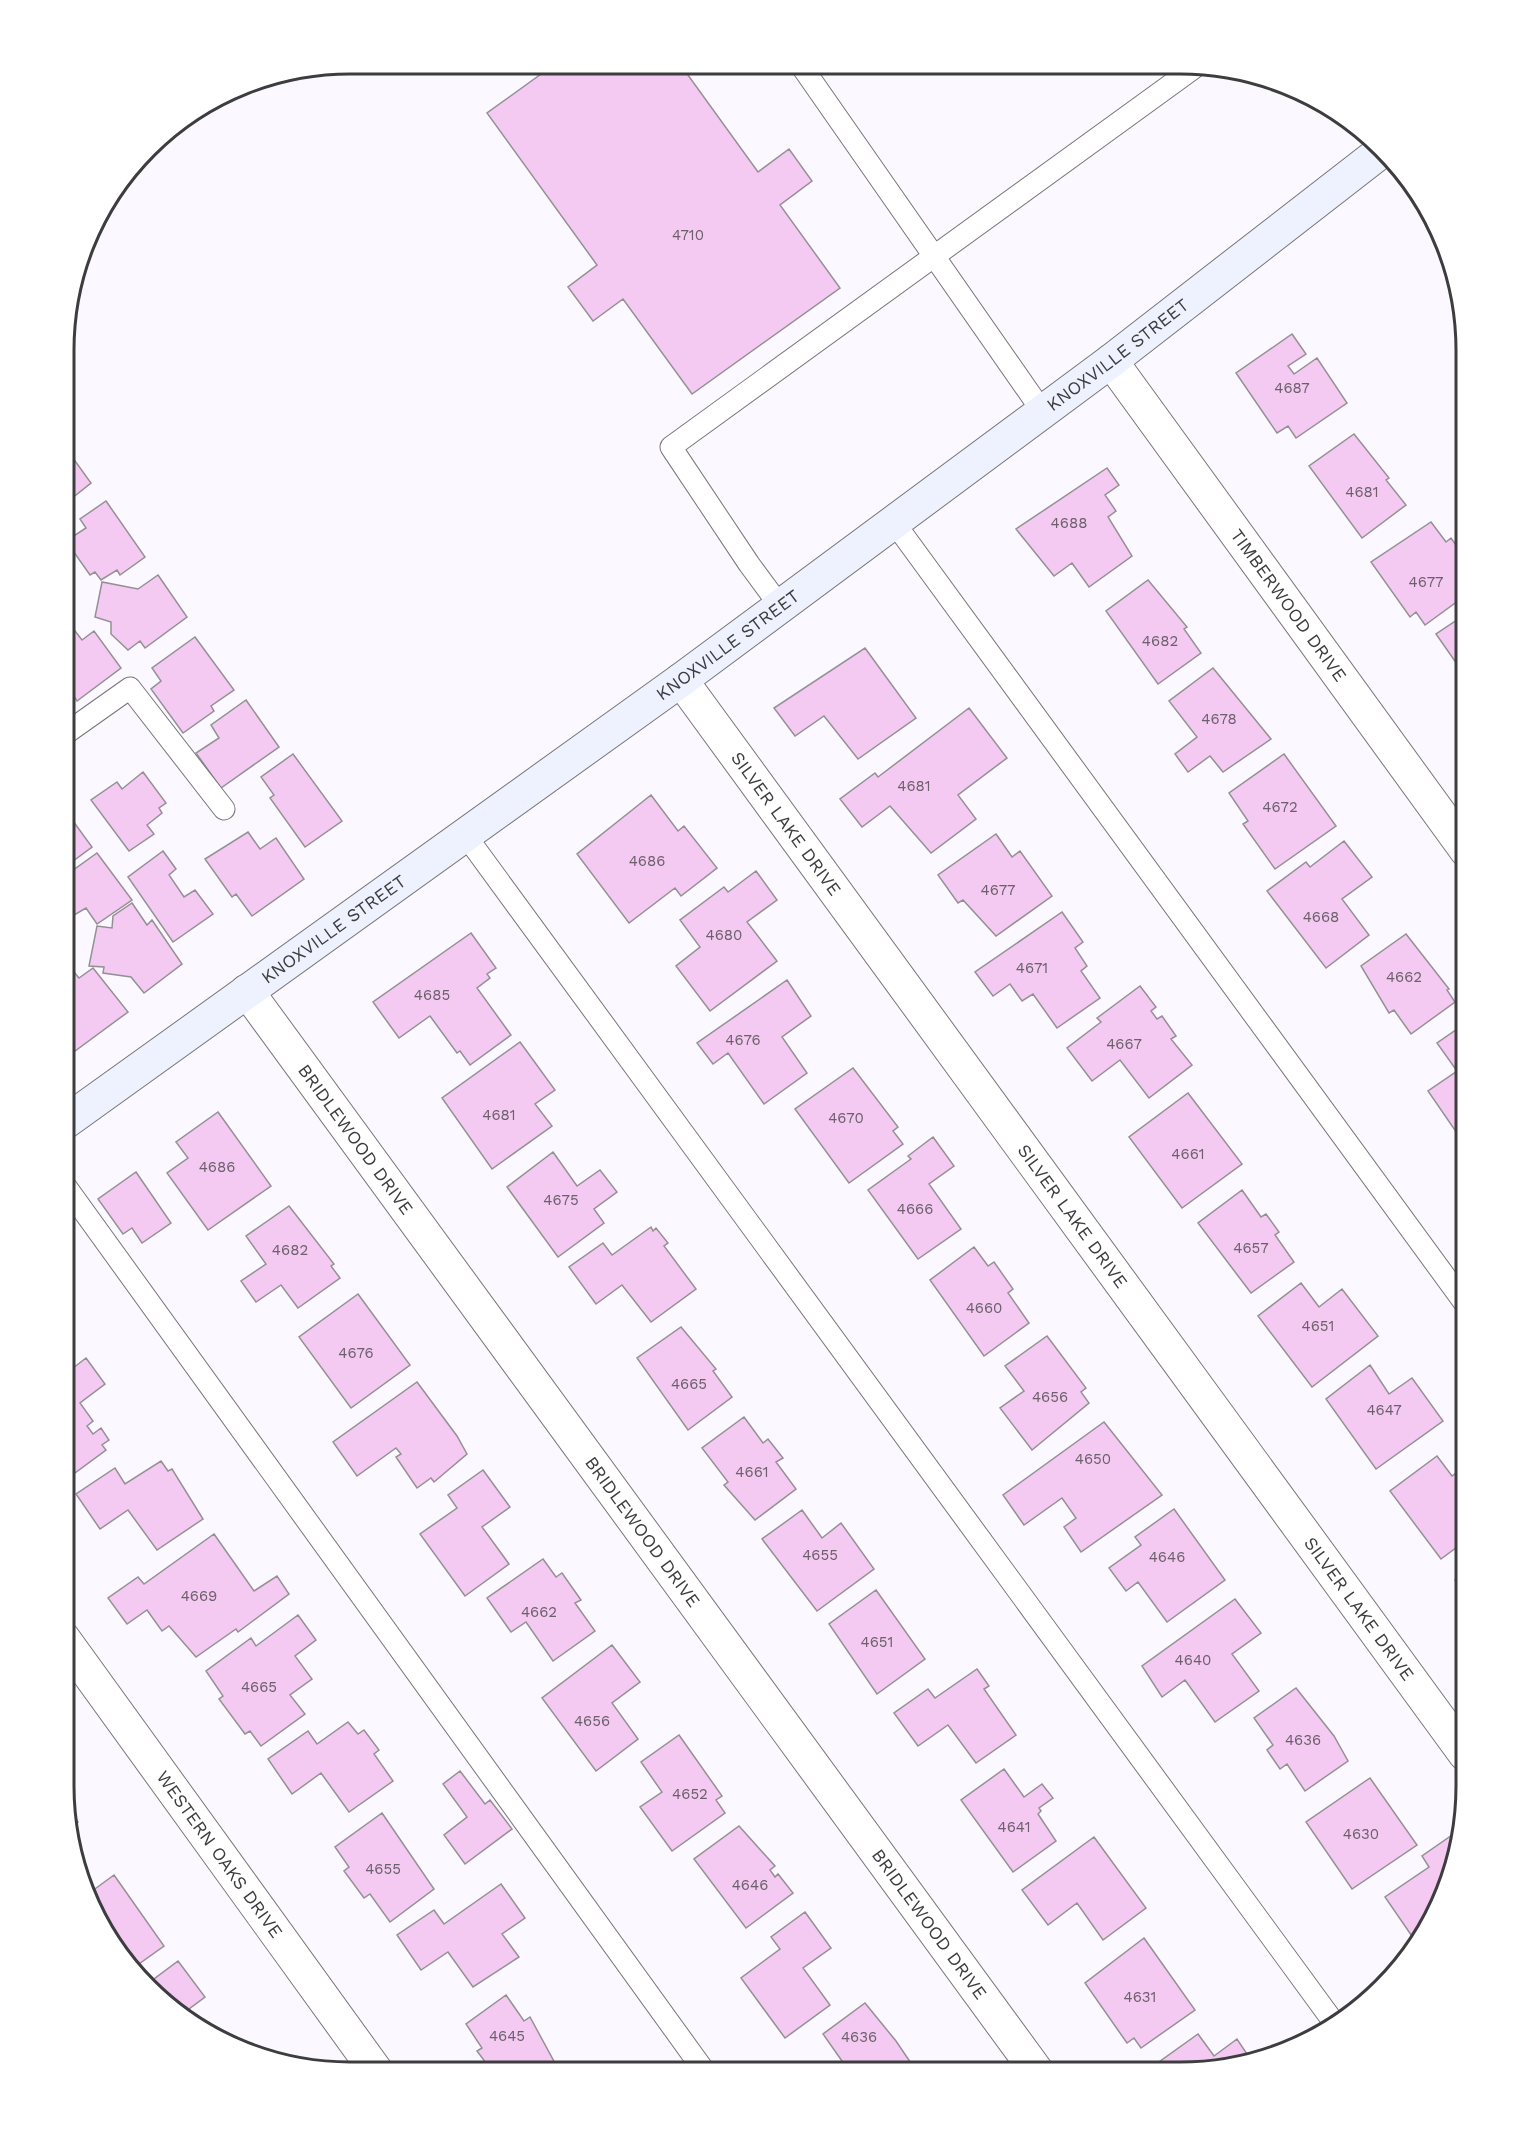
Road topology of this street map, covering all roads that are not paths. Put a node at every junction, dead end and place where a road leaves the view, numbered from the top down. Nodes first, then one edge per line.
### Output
1 (807, 74) edge
2 (1186, 74) edge
3 (1376, 155) edge
4 (933, 256) junction
5 (1112, 361) junction
6 (1042, 411) junction
7 (893, 521) junction
8 (780, 606) junction
9 (681, 680) junction
10 (74, 728) edge
11 (224, 809) dead end
12 (466, 836) junction
13 (1456, 836) edge
14 (247, 991) junction
15 (74, 1116) edge
16 (74, 1198) edge
17 (1456, 1291) edge
18 (74, 1653) edge
19 (1456, 1742) edge
20 (1330, 2018) edge
21 (369, 2062) edge
22 (698, 2062) edge
23 (1030, 2062) edge

1 - 4 lane
2 - 4 lane
3 - 5 street, KNOXVILLE STREET
4 - 6 lane
4 - 8 lane
5 - 6 street, KNOXVILLE STREET
5 - 13 street, TIMBERWOOD DRIVE
6 - 7 street, KNOXVILLE STREET
7 - 8 street, KNOXVILLE STREET
7 - 17 lane
8 - 9 street, KNOXVILLE STREET
9 - 12 street, KNOXVILLE STREET
9 - 19 street, SILVER LAKE DRIVE
10 - 11 lane
12 - 14 street, KNOXVILLE STREET
12 - 20 lane
14 - 15 street, KNOXVILLE STREET
14 - 23 street, BRIDLEWOOD DRIVE
16 - 22 lane
18 - 21 street, WESTERN OAKS DRIVE

